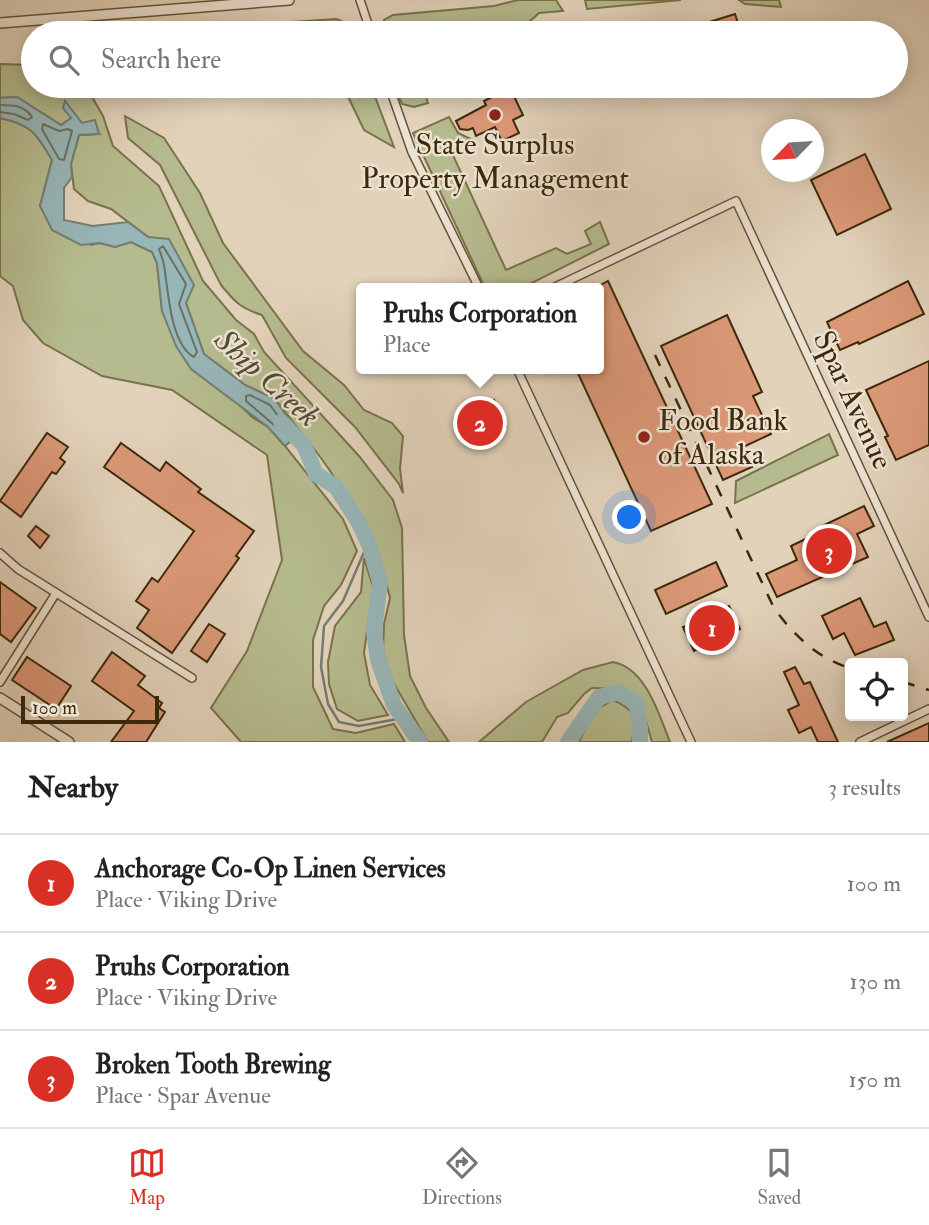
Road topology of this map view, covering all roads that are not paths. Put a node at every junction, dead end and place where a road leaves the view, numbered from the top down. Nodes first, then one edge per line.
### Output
1 (289, 0) edge
2 (360, 0) edge
3 (21, 21) edge
4 (25, 21) edge
5 (367, 21) edge
6 (0, 23) edge
7 (393, 98) edge
8 (477, 283) edge
9 (564, 283) edge
10 (519, 374) edge
11 (0, 553) edge
12 (57, 593) junction
13 (929, 617) edge
14 (192, 678) dead end
15 (0, 682) edge
16 (0, 698) edge
17 (929, 709) edge
18 (69, 742) edge
19 (691, 742) edge
20 (860, 742) edge

1 - 4 street
2 - 5 street
3 - 6 street
7 - 8 street
9 - 13 street, Spar Avenue
10 - 19 street
11 - 12 street
12 - 14 street
12 - 15 street
16 - 18 street
17 - 20 street

